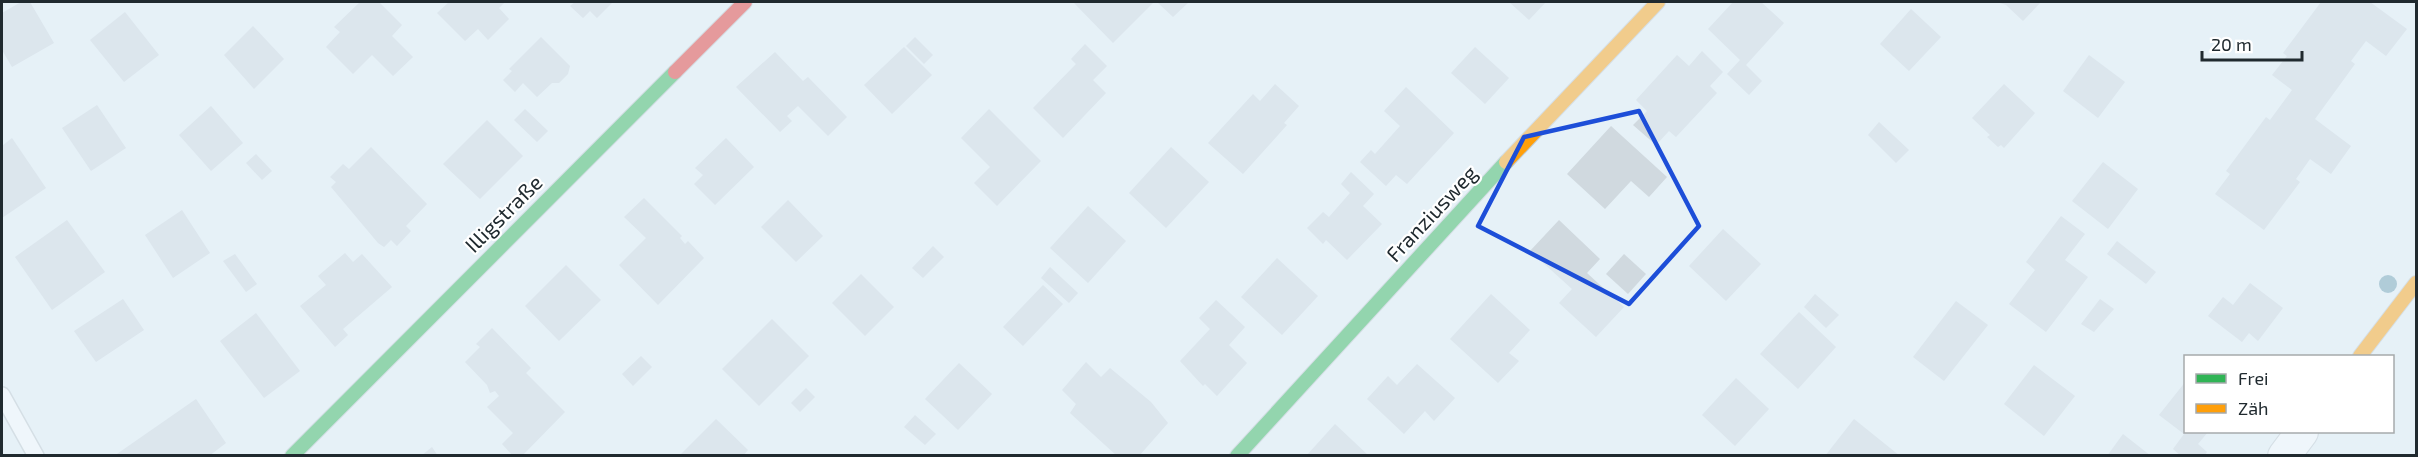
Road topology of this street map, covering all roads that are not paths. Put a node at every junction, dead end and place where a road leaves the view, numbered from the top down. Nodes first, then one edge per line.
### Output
1 (745, 2) edge
2 (1658, 2) edge
3 (2416, 283) edge
4 (2362, 355) edge
5 (2, 395) edge
6 (2301, 433) edge
7 (36, 456) edge
8 (292, 456) edge
9 (1237, 456) edge
10 (2284, 456) edge

1 - 8 street, Illigstraße
2 - 9 street, Franziusweg
3 - 4 street
5 - 7 lane
6 - 10 street

